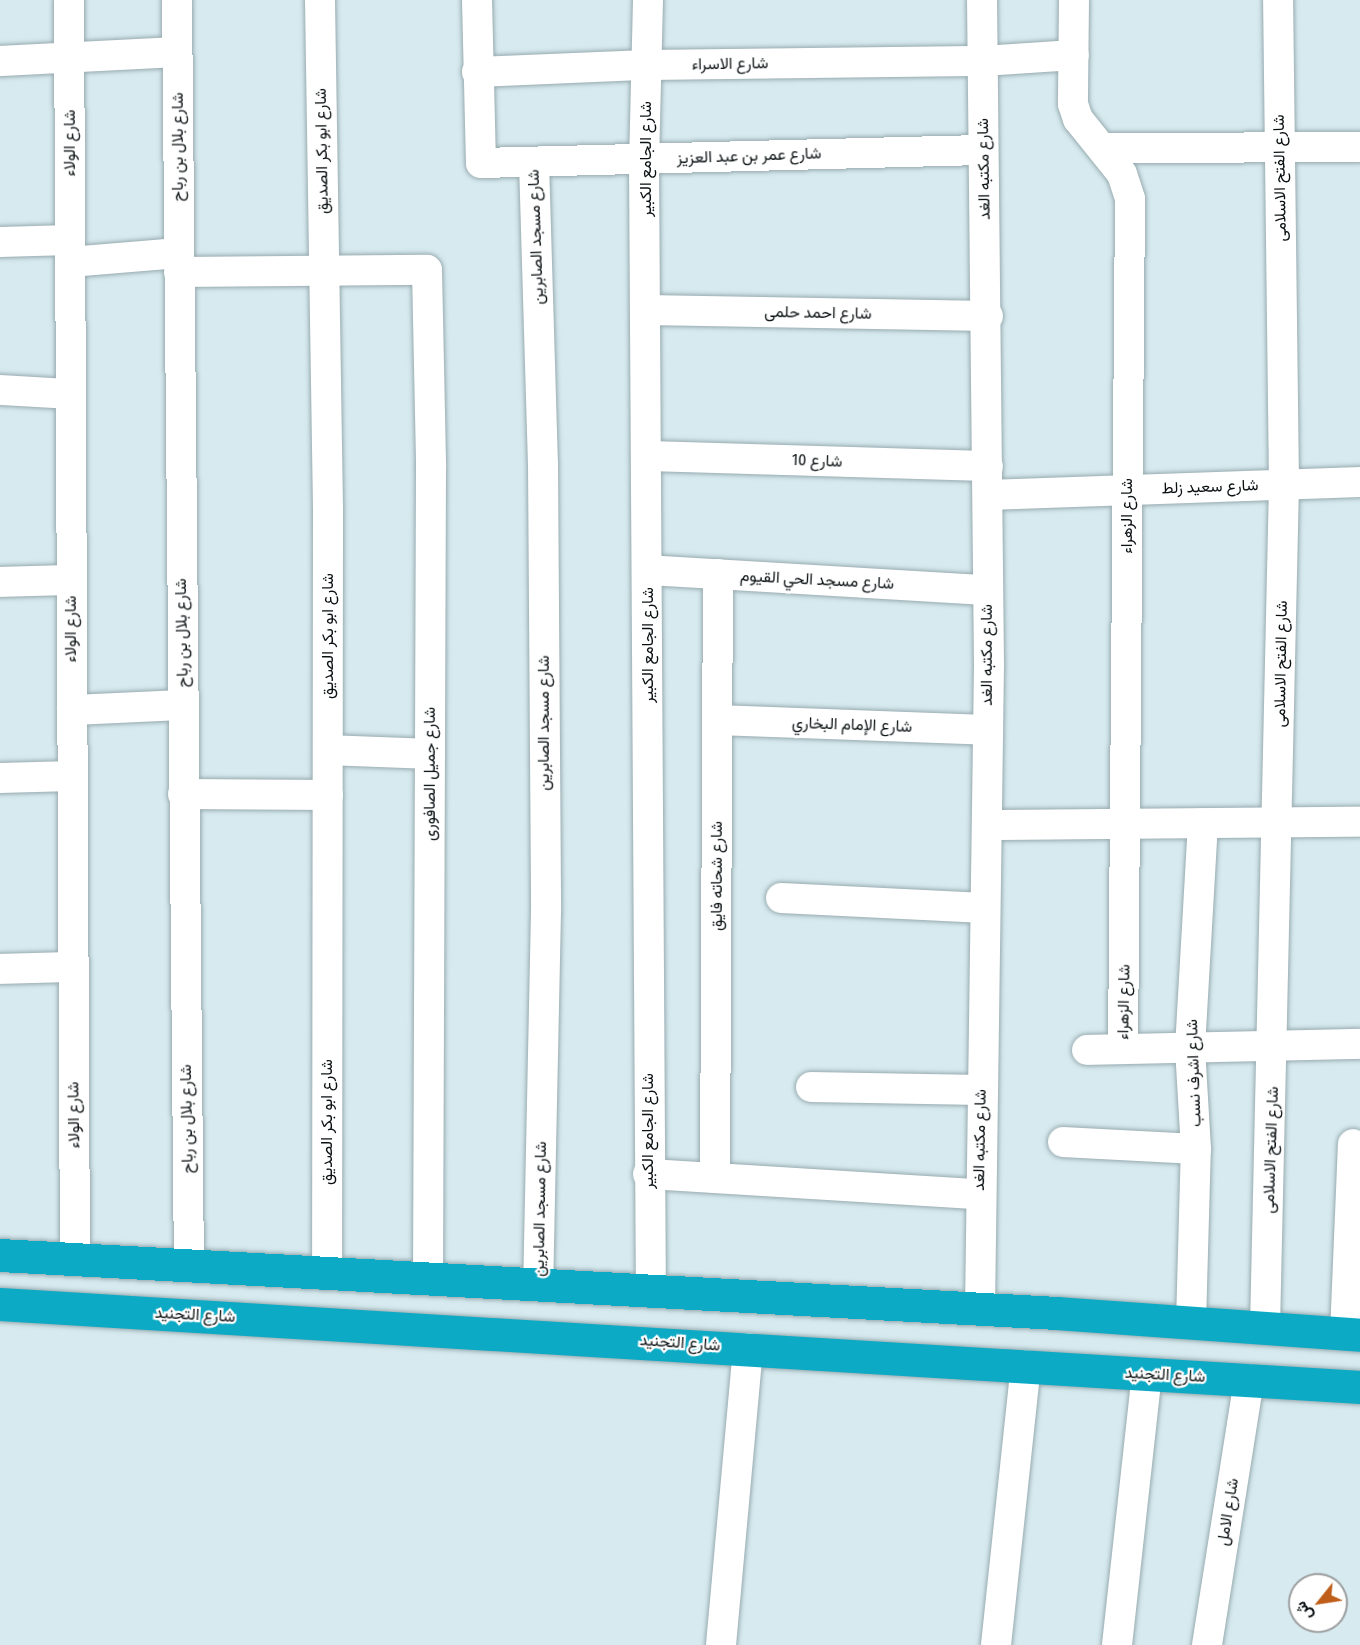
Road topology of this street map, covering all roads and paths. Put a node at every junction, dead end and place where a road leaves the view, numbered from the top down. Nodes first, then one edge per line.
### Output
1 (69, 0) edge
2 (177, 0) edge
3 (320, 0) edge
4 (477, 0) edge
5 (648, 0) edge
6 (982, 0) edge
7 (1074, 0) edge
8 (1278, 0) edge
9 (177, 52) junction
10 (1074, 55) junction
11 (70, 59) junction
12 (0, 61) edge
13 (983, 61) junction
14 (647, 65) junction
15 (477, 72) junction
16 (1280, 147) junction
17 (1360, 147) edge
18 (1104, 148) junction
19 (982, 150) junction
20 (644, 159) junction
21 (534, 162) junction
22 (0, 242) edge
23 (70, 251) junction
24 (179, 263) junction
25 (324, 271) junction
26 (647, 310) junction
27 (988, 316) junction
28 (0, 390) edge
29 (70, 394) junction
30 (646, 456) junction
31 (988, 481) junction
32 (1360, 482) edge
33 (1284, 484) junction
34 (1127, 490) junction
35 (647, 570) junction
36 (718, 574) junction
37 (71, 580) junction
38 (0, 582) edge
39 (987, 590) junction
40 (183, 705) junction
41 (72, 710) junction
42 (718, 720) junction
43 (987, 730) junction
44 (328, 750) junction
45 (430, 754) junction
46 (72, 776) junction
47 (0, 778) edge
48 (183, 794) junction
49 (328, 795) junction
50 (1127, 821) junction
51 (1279, 822) junction
52 (1360, 822) edge
53 (1203, 823) junction
54 (987, 825) junction
55 (781, 898) dead end
56 (985, 908) junction
57 (73, 967) junction
58 (0, 969) edge
59 (1360, 1044) edge
60 (1274, 1046) junction
61 (1190, 1048) junction
62 (1123, 1049) junction
63 (1087, 1050) dead end
64 (811, 1087) dead end
65 (982, 1090) junction
66 (1063, 1142) dead end
67 (1353, 1144) dead end
68 (1196, 1149) junction
69 (648, 1174) junction
70 (715, 1178) junction
71 (979, 1194) junction
72 (0, 1255) edge
73 (75, 1259) junction
74 (189, 1265) junction
75 (327, 1273) junction
76 (428, 1279) junction
77 (538, 1285) junction
78 (651, 1291) junction
79 (0, 1304) edge
80 (980, 1309) junction
81 (1191, 1323) junction
82 (1265, 1328) junction
83 (1353, 1334) edge
84 (748, 1348) junction
85 (1026, 1366) junction
86 (1147, 1374) junction
87 (1249, 1379) junction
88 (1360, 1387) edge
89 (721, 1645) edge
90 (996, 1645) edge
91 (1117, 1645) edge
92 (1207, 1645) edge

1 - 11 street, شارع الولاء
2 - 9 street, شارع بلال بن رباح
3 - 25 street, شارع ابو بكر الصديق
4 - 15 street
5 - 14 street, شارع الجامع الكبير
6 - 13 street, شارع مكتبه الغد
7 - 10 street, شارع الزهراء
8 - 16 street, شارع الفتح الاسلامى
9 - 11 street
9 - 24 street, شارع بلال بن رباح
10 - 13 street, شارع الاسراء
10 - 18 street, شارع الزهراء
11 - 12 street
11 - 23 street, شارع الولاء
13 - 14 street, شارع الاسراء
13 - 19 street, شارع مكتبه الغد
14 - 15 street, شارع الاسراء
14 - 20 street, شارع الجامع الكبير
15 - 21 street, شارع عمر بن عبد العزيز
16 - 17 street
16 - 18 street
16 - 33 street, شارع الفتح الاسلامى
18 - 34 street, شارع الزهراء
19 - 20 street, شارع عمر بن عبد العزيز
19 - 27 street, شارع مكتبه الغد
20 - 21 street, شارع عمر بن عبد العزيز
20 - 26 street, شارع الجامع الكبير
21 - 77 street, شارع مسجد الصابرين
22 - 23 street
23 - 24 street
23 - 29 street, شارع الولاء
24 - 25 street
24 - 40 street, شارع بلال بن رباح
25 - 44 street, شارع ابو بكر الصديق
25 - 45 street, شارع جميل الصافورى
26 - 27 street, شارع احمد حلمى
26 - 30 street, شارع الجامع الكبير
27 - 31 street, شارع مكتبه الغد
28 - 29 street
29 - 37 street, شارع الولاء
30 - 31 street, شارع 10
30 - 35 street, شارع الجامع الكبير
31 - 34 street, شارع سعيد زلط
31 - 39 street, شارع مكتبه الغد
32 - 33 street, شارع سعيد زلط
33 - 34 street, شارع سعيد زلط
33 - 51 street, شارع الفتح الاسلامى
34 - 50 street, شارع الزهراء
35 - 36 street, شارع مسجد الحي القيوم
35 - 69 street, شارع الجامع الكبير
36 - 39 street, شارع مسجد الحي القيوم
36 - 42 street, شارع شحاته فايق
37 - 38 street
37 - 41 street, شارع الولاء
39 - 43 street, شارع مكتبه الغد
40 - 41 street
40 - 48 street, شارع بلال بن رباح
41 - 46 street, شارع الولاء
42 - 43 street, شارع الإمام البخاري
42 - 70 street, شارع شحاته فايق
43 - 54 street, شارع مكتبه الغد
44 - 45 street
44 - 49 street, شارع ابو بكر الصديق
45 - 76 street, شارع جميل الصافورى
46 - 47 street
46 - 57 street, شارع الولاء
48 - 49 street
48 - 74 street, شارع بلال بن رباح
49 - 75 street, شارع ابو بكر الصديق
50 - 53 street
50 - 54 street
50 - 62 street, شارع الزهراء
51 - 52 street
51 - 53 street
51 - 60 street, شارع الفتح الاسلامى
53 - 61 street, شارع اشرف نسب
54 - 56 street, شارع مكتبه الغد
55 - 56 street
56 - 65 street, شارع مكتبه الغد
57 - 58 street
57 - 73 street, شارع الولاء
59 - 60 street
60 - 61 street
60 - 82 street, شارع الفتح الاسلامى
61 - 62 street
61 - 68 street, شارع اشرف نسب
62 - 63 street
64 - 65 street
65 - 71 street, شارع مكتبه الغد
66 - 68 street
67 - 83 street
68 - 81 street, شارع اشرف نسب
69 - 70 street
69 - 78 street, شارع الجامع الكبير
70 - 71 street
71 - 80 street, شارع مكتبه الغد
72 - 73 highway
73 - 74 highway
74 - 75 highway
75 - 76 highway
76 - 77 highway
77 - 78 highway
78 - 80 highway
79 - 84 highway, شارع التجنيد
80 - 81 highway
81 - 82 highway
82 - 83 highway
84 - 85 highway, شارع التجنيد
84 - 89 street
85 - 86 highway, شارع التجنيد
85 - 90 street
86 - 87 highway, شارع التجنيد
86 - 91 street
87 - 88 highway, شارع التجنيد
87 - 92 street, شارع الامل

